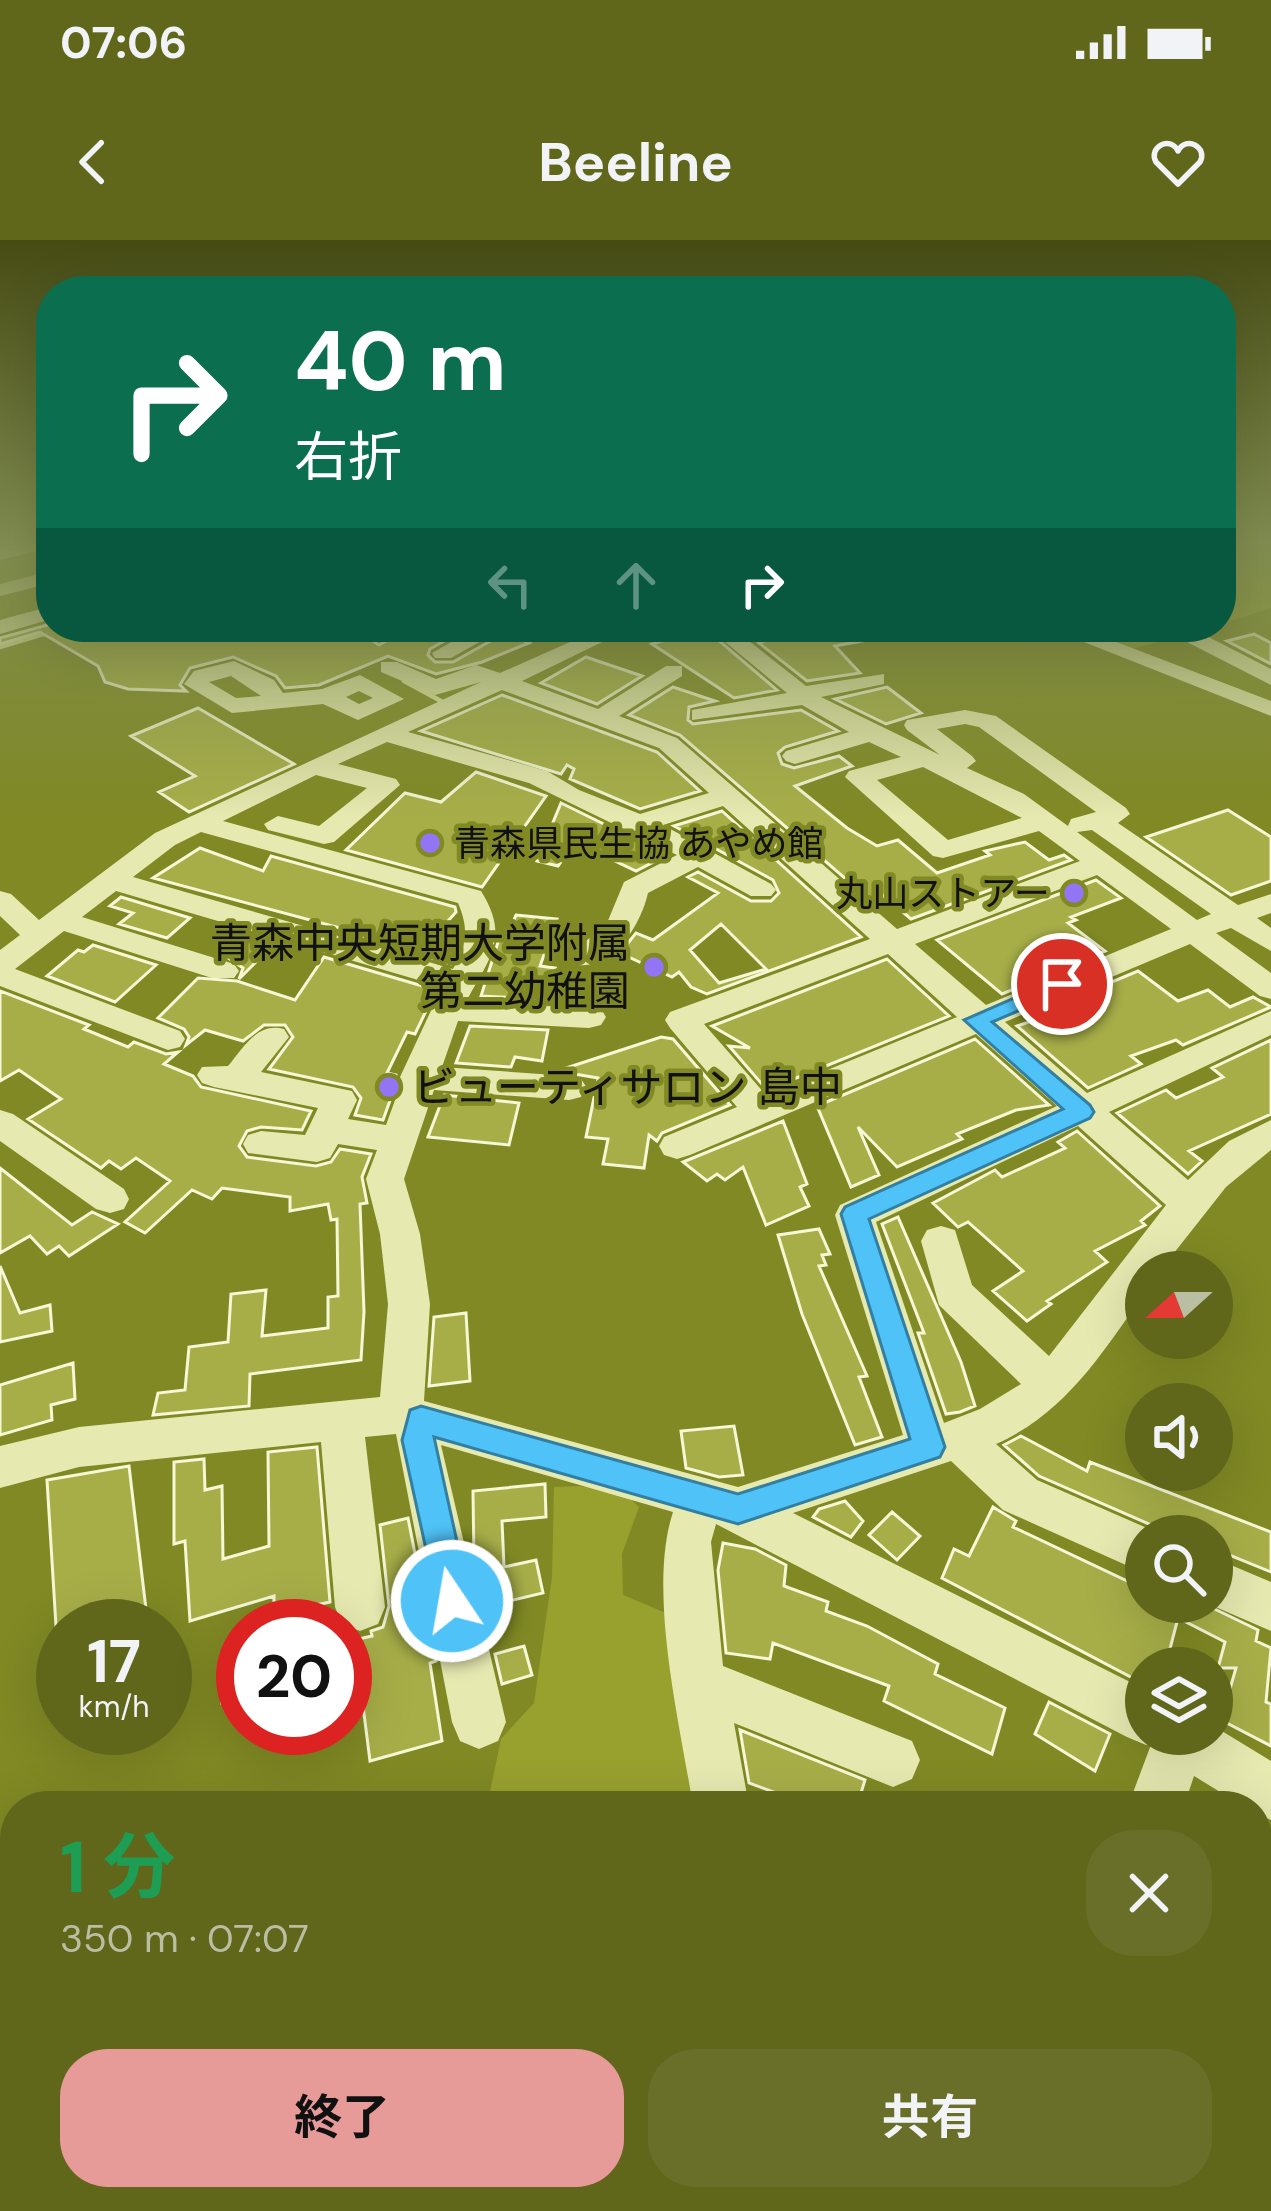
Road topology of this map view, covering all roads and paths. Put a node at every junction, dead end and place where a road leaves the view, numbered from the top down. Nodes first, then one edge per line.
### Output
1 (464, 642) edge
2 (566, 642) edge
3 (739, 642) edge
4 (1096, 642) edge
5 (1203, 642) edge
6 (1271, 642) edge
7 (443, 652) dead end
8 (1226, 654) junction
9 (389, 667) dead end
10 (674, 671) dead end
11 (488, 677) junction
12 (1271, 678) edge
13 (876, 679) dead end
14 (807, 695) junction
15 (278, 703) dead end
16 (1271, 709) edge
17 (701, 715) dead end
18 (600, 718) junction
19 (413, 721) junction
20 (386, 734) junction
21 (866, 735) junction
22 (794, 756) dead end
23 (922, 759) junction
24 (313, 766) junction
25 (726, 797) junction
26 (1016, 800) junction
27 (208, 816) junction
28 (1097, 821) junction
29 (639, 823) junction
30 (1050, 827) junction
31 (698, 856) junction
32 (1099, 864) junction
33 (111, 880) junction
34 (761, 890) dead end
35 (0, 899) edge
36 (1271, 903) edge
37 (1233, 916) junction
38 (49, 928) junction
39 (1191, 932) junction
40 (888, 942) junction
41 (1271, 942) edge
42 (583, 957) dead end
43 (0, 965) edge
44 (224, 971) dead end
45 (0, 975) edge
46 (1271, 989) edge
47 (452, 995) junction
48 (589, 1017) dead end
49 (976, 1020) junction
50 (1271, 1022) edge
51 (272, 1037) dead end
52 (168, 1039) dead end
53 (417, 1077) junction
54 (569, 1088) dead end
55 (760, 1111) junction
56 (1081, 1112) junction
57 (0, 1123) edge
58 (326, 1129) junction
59 (1271, 1133) edge
60 (398, 1140) junction
61 (261, 1144) dead end
62 (677, 1146) dead end
63 (110, 1198) dead end
64 (1190, 1204) junction
65 (941, 1241) dead end
66 (1051, 1384) junction
67 (411, 1417) junction
68 (340, 1421) junction
69 (945, 1444) junction
70 (0, 1467) edge
71 (720, 1503) junction
72 (1125, 1543) edge
73 (1233, 1590) edge
74 (359, 1599) edge
75 (1271, 1607) edge
76 (699, 1683) junction
77 (1125, 1708) edge
78 (479, 1722) dead end
79 (1164, 1755) edge
80 (1210, 1755) edge
81 (893, 1760) dead end
82 (718, 1791) edge
83 (1158, 1791) edge
84 (1269, 1791) edge

1 - 7 street
2 - 11 street
3 - 14 street
4 - 16 street
5 - 8 street
6 - 8 street
8 - 12 street
9 - 11 street
10 - 18 street
11 - 18 street
11 - 19 street
13 - 14 street
14 - 17 street
14 - 21 street
15 - 19 street
18 - 25 street
19 - 20 street
20 - 24 street
20 - 29 street
21 - 22 street
21 - 23 street
23 - 26 street
23 - 30 street
24 - 27 street
24 - 27 street
25 - 29 street
25 - 40 street
26 - 28 street
26 - 30 street
27 - 33 street
27 - 47 street
28 - 30 street
28 - 37 street
29 - 31 street
30 - 32 street
31 - 34 street
31 - 42 street
32 - 39 street
32 - 40 street
33 - 38 street
33 - 47 street
35 - 38 street
36 - 37 street
37 - 39 street
37 - 41 street
38 - 43 street
38 - 44 street
39 - 46 street
39 - 49 street
40 - 49 street
40 - 55 street
45 - 52 street
47 - 48 street
47 - 53 street
49 - 55 street
49 - 56 street
50 - 56 street
51 - 58 street
53 - 54 street
53 - 60 street
55 - 62 street
56 - 64 street
56 - 69 street
57 - 63 street
58 - 60 street
58 - 61 street
59 - 64 street
60 - 67 street
64 - 66 street
65 - 66 street
66 - 69 street
67 - 68 street
67 - 71 street
67 - 78 street
68 - 70 street
68 - 74 street
69 - 71 street
69 - 72 street
71 - 76 street
71 - 77 street
73 - 75 street
76 - 81 street
76 - 82 street
79 - 83 street
80 - 84 street

